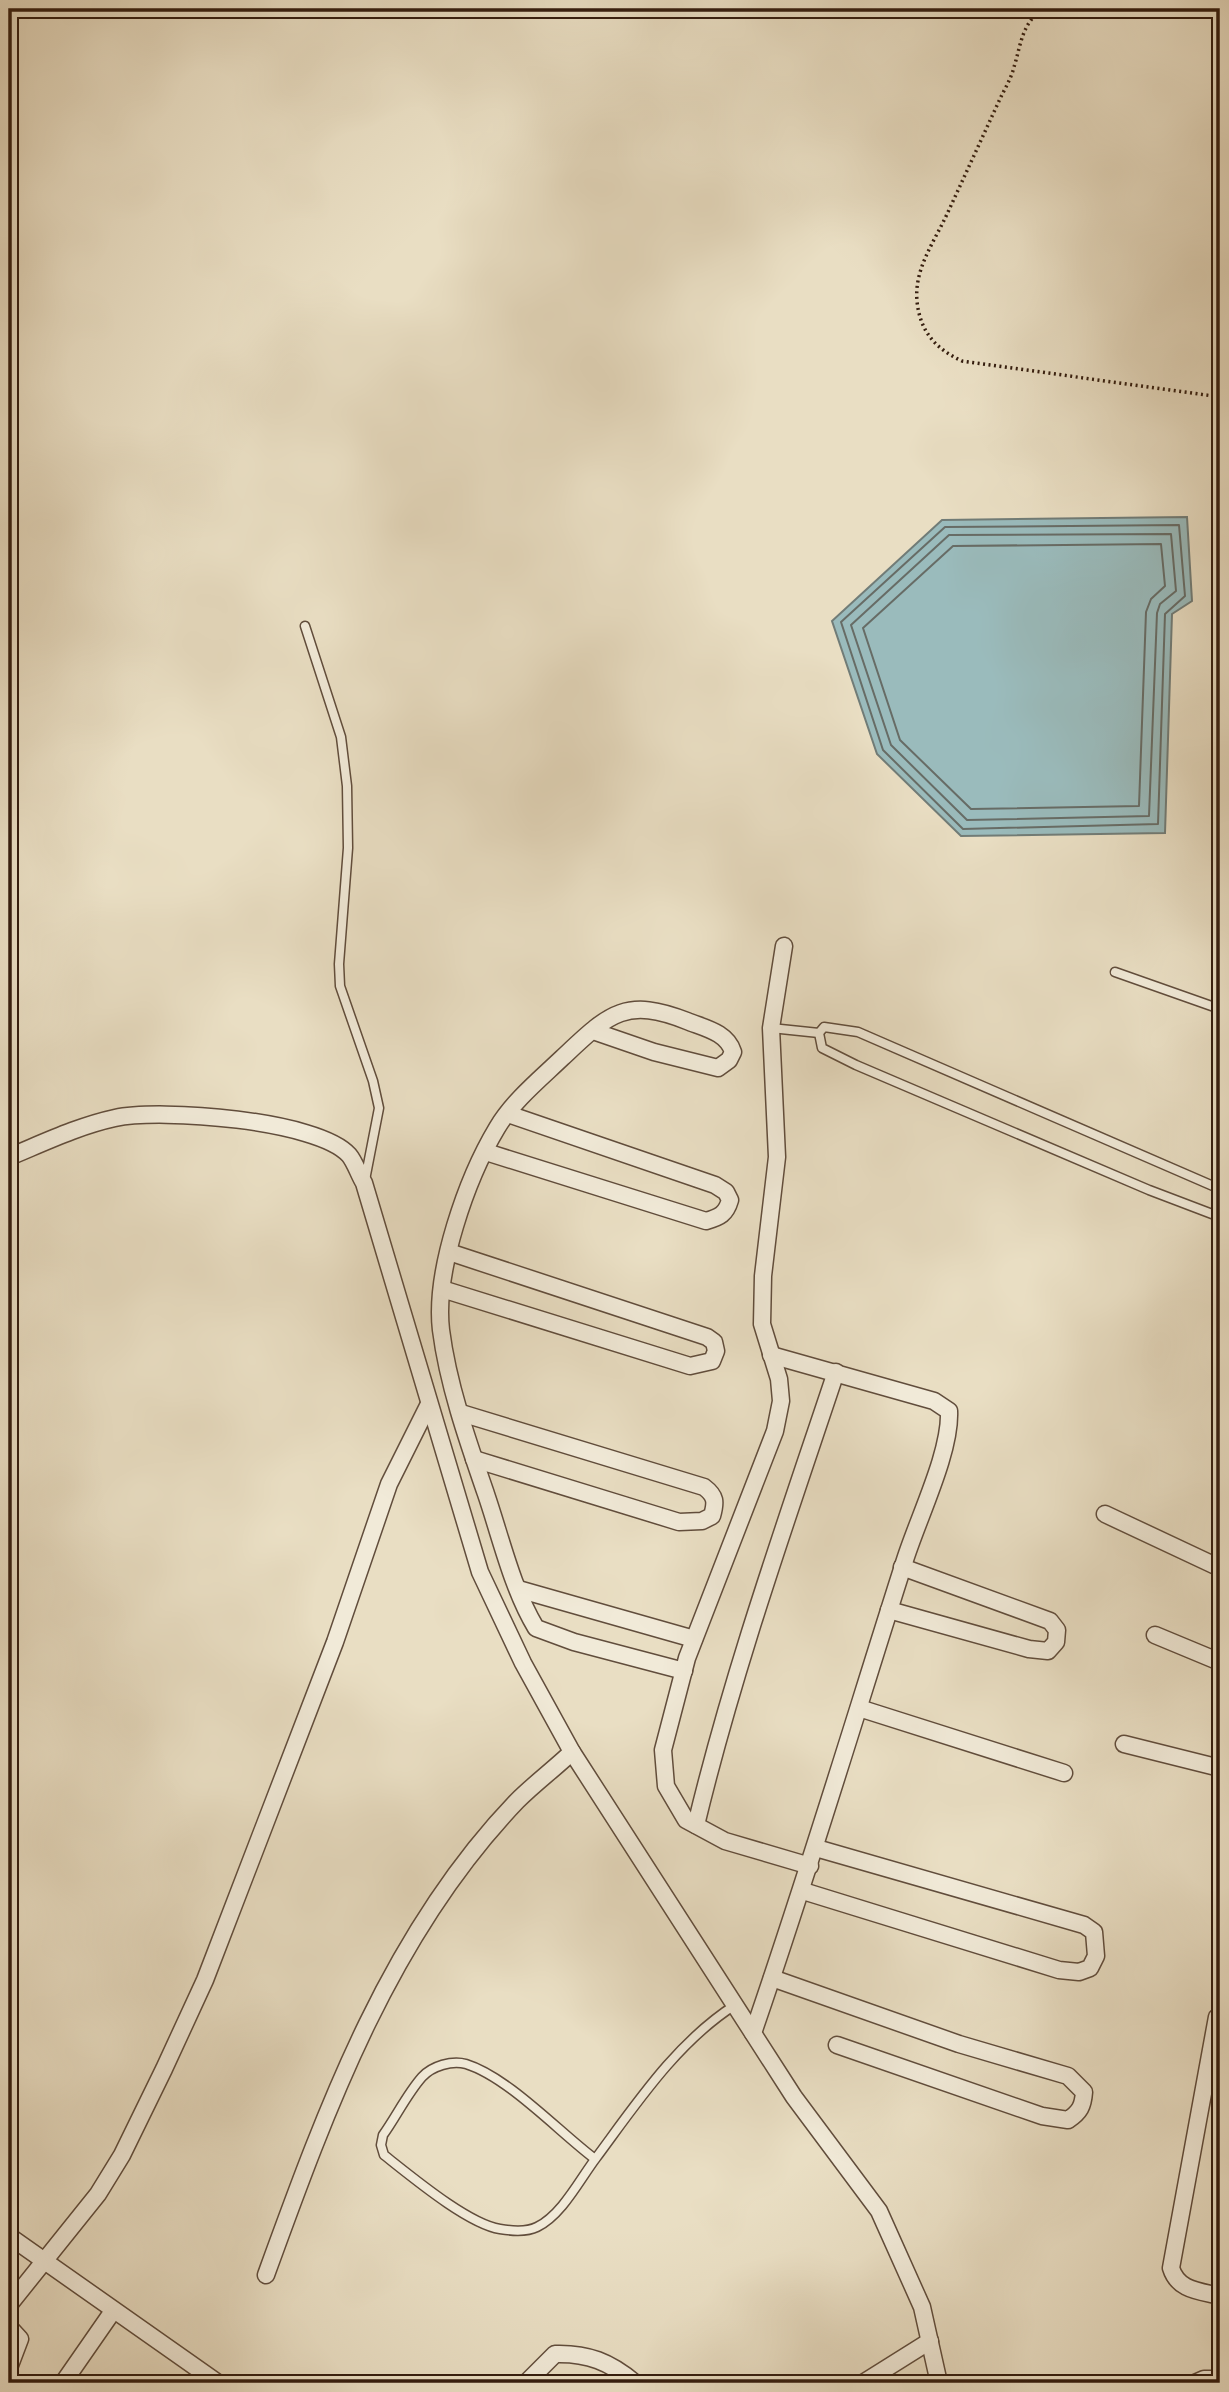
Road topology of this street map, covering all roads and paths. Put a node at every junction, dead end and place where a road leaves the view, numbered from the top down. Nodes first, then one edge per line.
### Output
1 (1045, 9) edge
2 (1220, 397) edge
3 (305, 626) dead end
4 (784, 946) dead end
5 (1115, 972) dead end
6 (1220, 1009) edge
7 (771, 1028) junction
8 (593, 1031) junction
9 (819, 1033) junction
10 (508, 1114) junction
11 (486, 1152) junction
12 (9, 1157) edge
13 (364, 1183) junction
14 (1220, 1189) edge
15 (1220, 1217) edge
16 (449, 1252) junction
17 (442, 1289) junction
18 (771, 1355) junction
19 (836, 1373) junction
20 (428, 1406) junction
21 (461, 1413) junction
22 (474, 1459) junction
23 (1105, 1514) dead end
24 (902, 1567) junction
25 (1220, 1569) edge
26 (518, 1589) junction
27 (889, 1610) junction
28 (1155, 1635) dead end
29 (694, 1639) junction
30 (1220, 1662) edge
31 (684, 1671) junction
32 (859, 1708) junction
33 (1124, 1744) dead end
34 (572, 1752) junction
35 (1220, 1768) edge
36 (1064, 1773) dead end
37 (696, 1825) junction
38 (816, 1848) junction
39 (810, 1866) junction
40 (803, 1891) junction
41 (772, 1978) junction
42 (735, 2005) junction
43 (1217, 2017) dead end
44 (753, 2034) junction
45 (837, 2045) dead end
46 (595, 2159) junction
47 (9, 2236) edge
48 (46, 2261) junction
49 (265, 2275) dead end
50 (1220, 2296) edge
51 (9, 2305) edge
52 (113, 2311) junction
53 (9, 2327) edge
54 (930, 2341) junction
55 (9, 2368) edge
56 (1220, 2379) edge
57 (63, 2383) edge
58 (218, 2383) edge
59 (526, 2383) edge
60 (635, 2383) edge
61 (863, 2383) edge
62 (939, 2383) edge
63 (1195, 2383) edge

1 - 2 path
3 - 13 lane
4 - 7 street
5 - 6 lane
7 - 9 lane
7 - 18 street
8 - 8 street
8 - 10 street
9 - 14 lane
9 - 15 lane
10 - 11 street
10 - 11 street
11 - 16 street
12 - 13 street
13 - 20 street
16 - 17 street
16 - 17 street
17 - 21 street
18 - 19 street
18 - 29 street
19 - 24 street
19 - 37 street
20 - 34 street
20 - 48 street
21 - 22 street
21 - 22 street
22 - 26 street
23 - 25 street
24 - 27 street
24 - 27 street
26 - 29 street
26 - 31 street
27 - 32 street
28 - 30 street
29 - 31 street
31 - 37 street
32 - 36 street
32 - 38 street
33 - 35 street
34 - 42 street
34 - 49 street
37 - 39 street
38 - 39 street
38 - 40 street
39 - 40 street
40 - 41 street
41 - 44 street
41 - 45 street
42 - 44 street
42 - 46 lane
43 - 50 street
44 - 54 street
46 - 46 lane
47 - 48 street
48 - 51 street
48 - 52 street
52 - 57 street
52 - 58 street
53 - 55 street
54 - 61 street
54 - 62 street
56 - 63 street
59 - 60 street

